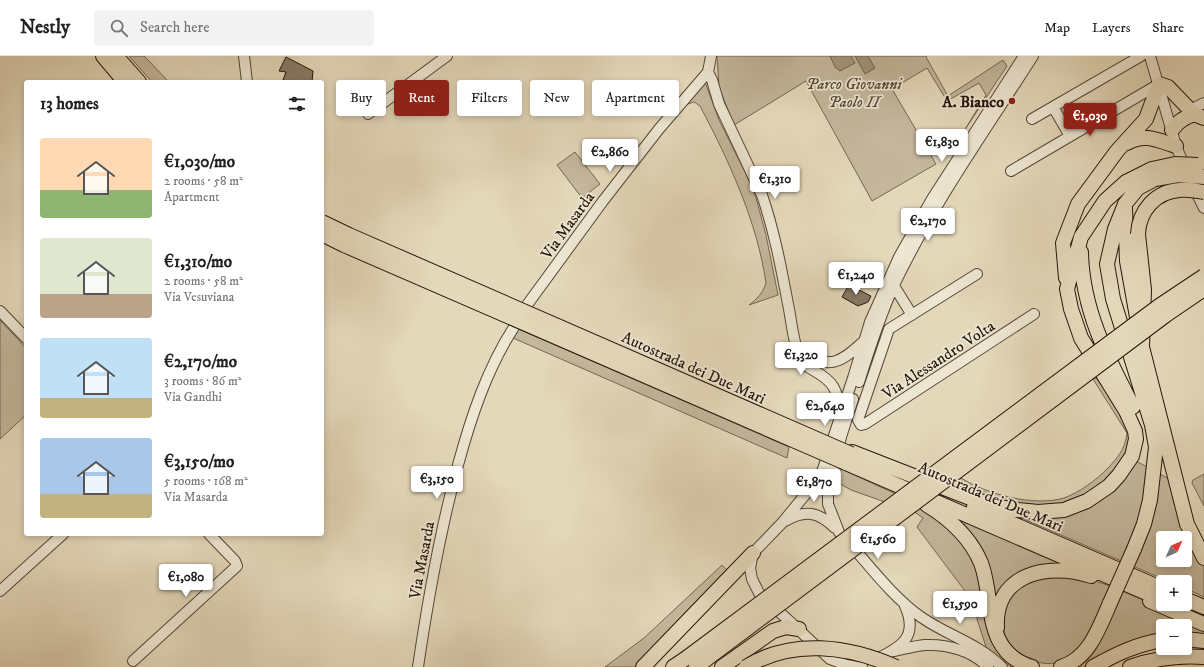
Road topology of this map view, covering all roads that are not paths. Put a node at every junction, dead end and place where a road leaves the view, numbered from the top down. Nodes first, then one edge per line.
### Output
1 (103, 56) edge
2 (116, 56) edge
3 (244, 56) edge
4 (447, 56) edge
5 (711, 56) edge
6 (1024, 56) edge
7 (1033, 56) edge
8 (1140, 56) edge
9 (1150, 56) edge
10 (708, 72) junction
11 (123, 80) edge
12 (137, 80) edge
13 (247, 80) edge
14 (1159, 84) junction
15 (386, 101) edge
16 (1204, 103) edge
17 (1053, 106) junction
18 (1196, 114) edge
19 (1032, 119) dead end
20 (1172, 130) junction
21 (1070, 136) junction
22 (1123, 145) junction
23 (1176, 146) junction
24 (1202, 169) edge
25 (1011, 171) dead end
26 (1153, 174) junction
27 (1204, 192) edge
28 (1125, 204) junction
29 (1204, 208) edge
30 (324, 223) edge
31 (324, 235) edge
32 (1081, 237) junction
33 (977, 274) dead end
34 (1204, 276) edge
35 (894, 286) junction
36 (1067, 289) junction
37 (1204, 289) edge
38 (527, 305) dead end
39 (0, 311) edge
40 (1034, 314) dead end
41 (912, 315) junction
42 (514, 327) dead end
43 (24, 336) edge
44 (864, 342) junction
45 (1142, 346) junction
46 (800, 355) junction
47 (839, 419) junction
48 (1155, 456) junction
49 (849, 459) junction
50 (782, 523) junction
51 (839, 532) junction
52 (61, 536) edge
53 (211, 536) edge
54 (753, 552) junction
55 (1204, 558) edge
56 (1156, 586) edge
57 (0, 590) edge
58 (1156, 597) edge
59 (903, 602) junction
60 (1192, 602) edge
61 (1204, 607) edge
62 (1188, 611) edge
63 (1204, 618) edge
64 (1204, 624) edge
65 (799, 629) junction
66 (1192, 640) edge
67 (1204, 641) edge
68 (1000, 642) junction
69 (1156, 642) edge
70 (894, 651) junction
71 (1204, 657) edge
72 (133, 661) dead end
73 (691, 663) edge
74 (830, 663) edge
75 (861, 666) edge
76 (418, 667) edge
77 (643, 667) edge
78 (673, 667) edge
79 (722, 667) edge
80 (746, 667) edge
81 (896, 667) edge
82 (988, 667) edge
83 (1002, 667) edge
84 (1032, 667) edge
85 (1061, 667) edge
86 (1093, 667) edge
87 (1130, 667) edge

1 - 11 highway
2 - 12 highway
3 - 13 street
4 - 15 street
5 - 10 street
6 - 44 street
7 - 35 street
8 - 17 street
9 - 14 street
10 - 38 street, Via Masarda
10 - 46 street
14 - 18 highway
14 - 20 street
14 - 21 street
14 - 22 highway
16 - 18 street
17 - 19 street
17 - 21 street
18 - 20 highway
20 - 23 street
21 - 25 street
22 - 23 highway
22 - 36 highway
23 - 29 street
24 - 26 highway, bridge
26 - 28 highway
26 - 32 highway
27 - 45 highway, bridge
28 - 45 highway
28 - 48 highway
30 - 49 highway, Autostrada dei Due Mari, bridge
31 - 49 highway, Autostrada dei Due Mari, bridge
32 - 36 highway
32 - 48 highway
33 - 41 street
34 - 73 highway, bridge
35 - 41 street
35 - 51 street
36 - 49 highway
37 - 73 highway, bridge
39 - 43 street
40 - 41 street, Via Alessandro Volta
42 - 76 street, Via Masarda
44 - 46 street
44 - 47 street
45 - 55 highway
46 - 47 street
47 - 50 street
48 - 85 highway, bridge
49 - 56 highway, Autostrada dei Due Mari
49 - 58 highway, Autostrada dei Due Mari
49 - 68 highway
50 - 51 street
50 - 54 street
51 - 59 street
52 - 57 street
53 - 72 street
54 - 65 street
54 - 77 highway
59 - 70 street
59 - 83 street
60 - 61 highway
62 - 63 highway
64 - 68 highway
65 - 74 street
65 - 79 highway
66 - 67 highway
68 - 84 highway
69 - 86 highway
70 - 75 street
70 - 82 street
71 - 87 highway
73 - 78 highway
74 - 75 street
80 - 81 highway, bridge

